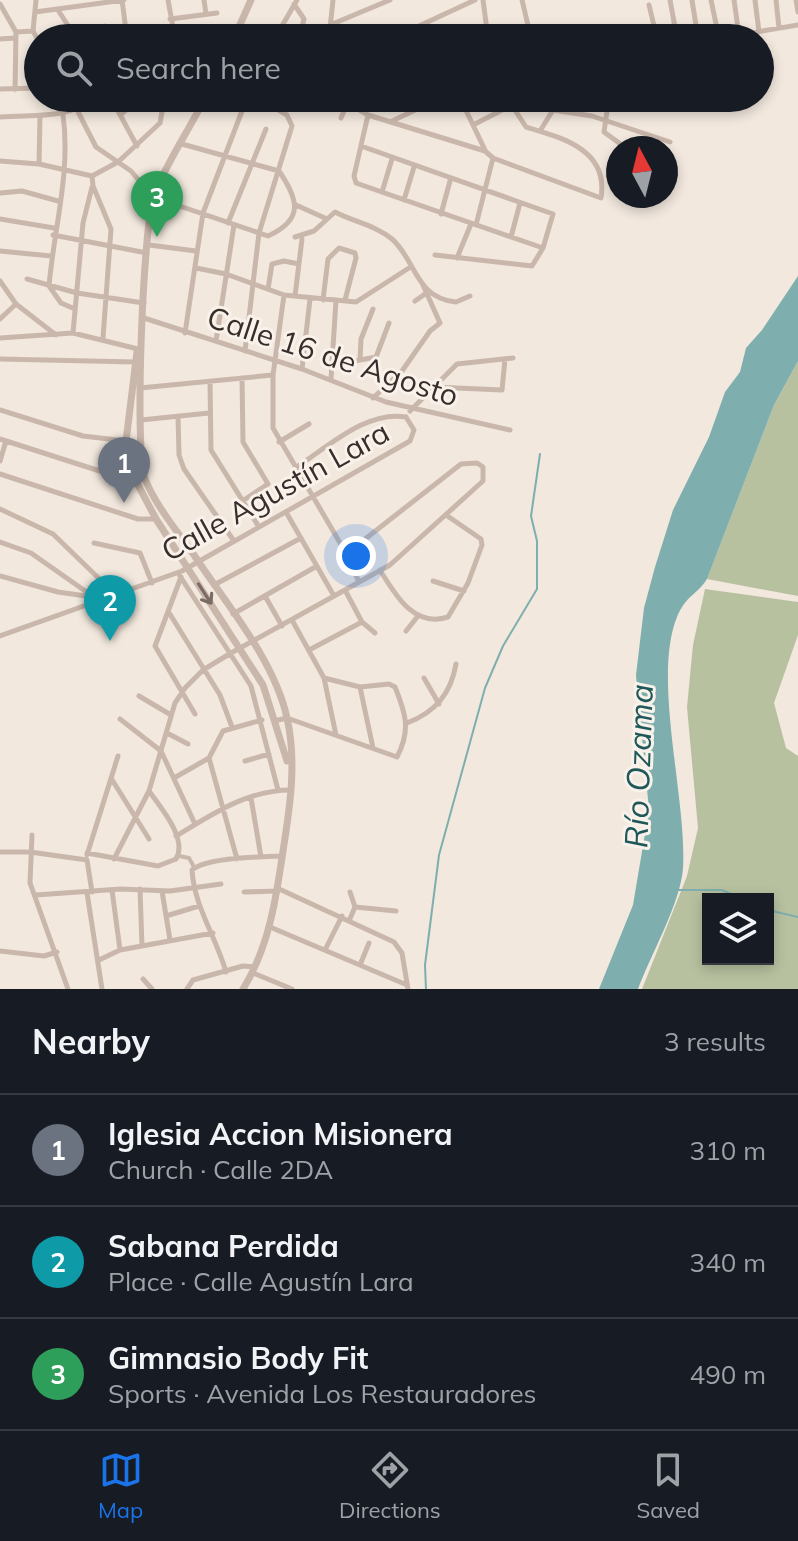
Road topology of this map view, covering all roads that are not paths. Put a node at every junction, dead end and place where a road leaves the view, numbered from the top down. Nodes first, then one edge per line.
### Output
1 (123, 0) edge
2 (168, 0) edge
3 (204, 0) edge
4 (251, 0) edge
5 (333, 0) edge
6 (390, 0) edge
7 (475, 0) edge
8 (483, 0) edge
9 (522, 0) edge
10 (670, 0) edge
11 (692, 0) edge
12 (711, 0) edge
13 (734, 0) edge
14 (755, 0) edge
15 (776, 0) edge
16 (796, 0) edge
17 (36, 1) edge
18 (295, 2) edge
19 (0, 4) edge
20 (649, 5) dead end
21 (58, 10) junction
22 (35, 12) junction
23 (798, 12) edge
24 (217, 13) dead end
25 (206, 14) junction
26 (170, 19) junction
27 (34, 24) edge
28 (67, 24) edge
29 (126, 24) edge
30 (171, 24) edge
31 (240, 24) edge
32 (283, 24) edge
33 (303, 24) edge
34 (330, 24) edge
35 (332, 24) edge
36 (423, 24) edge
37 (484, 24) edge
38 (526, 24) edge
39 (654, 24) edge
40 (674, 24) edge
41 (696, 24) edge
42 (716, 24) edge
43 (737, 24) edge
44 (758, 24) edge
45 (798, 25) edge
46 (779, 28) junction
47 (774, 29) edge
48 (24, 33) edge
49 (16, 35) junction
50 (0, 39) edge
51 (0, 89) edge
52 (24, 89) edge
53 (15, 90) junction
54 (74, 112) edge
55 (78, 112) edge
56 (118, 112) edge
57 (124, 112) edge
58 (162, 112) edge
59 (198, 112) edge
60 (242, 112) edge
61 (284, 112) edge
62 (342, 112) edge
63 (362, 112) edge
64 (412, 112) edge
65 (467, 112) edge
66 (498, 112) edge
67 (515, 112) edge
68 (552, 112) edge
69 (563, 112) edge
70 (608, 112) edge
71 (63, 115) junction
72 (120, 115) junction
73 (368, 115) junction
74 (40, 116) junction
75 (0, 117) edge
76 (341, 118) dead end
77 (607, 121) junction
78 (391, 122) junction
79 (473, 125) junction
80 (266, 129) dead end
81 (540, 131) junction
82 (608, 136) edge
83 (652, 136) edge
84 (182, 144) junction
85 (137, 146) junction
86 (361, 146) junction
87 (485, 151) junction
88 (227, 155) junction
89 (493, 158) junction
90 (392, 159) junction
91 (0, 161) edge
92 (118, 162) junction
93 (39, 164) junction
94 (253, 164) junction
95 (414, 167) junction
96 (67, 171) junction
97 (279, 171) junction
98 (92, 176) junction
99 (450, 181) junction
100 (93, 186) junction
101 (484, 191) junction
102 (382, 192) junction
103 (0, 193) edge
104 (153, 197) junction
105 (404, 200) junction
106 (58, 201) junction
107 (520, 203) junction
108 (296, 205) junction
109 (203, 213) junction
110 (441, 214) junction
111 (0, 219) edge
112 (327, 219) junction
113 (231, 224) junction
114 (473, 225) junction
115 (54, 231) junction
116 (259, 233) junction
117 (511, 237) junction
118 (82, 243) junction
119 (112, 248) junction
120 (543, 248) junction
121 (148, 249) junction
122 (0, 251) edge
123 (196, 251) junction
124 (435, 255) dead end
125 (51, 256) junction
126 (457, 258) junction
127 (299, 264) junction
128 (196, 268) junction
129 (409, 268) junction
130 (226, 274) junction
131 (27, 279) dead end
132 (0, 281) edge
133 (423, 285) junction
134 (49, 286) junction
135 (254, 286) junction
136 (268, 289) junction
137 (77, 293) junction
138 (425, 294) junction
139 (284, 295) junction
140 (295, 296) junction
141 (470, 296) dead end
142 (106, 297) junction
143 (310, 299) junction
144 (323, 300) junction
145 (336, 300) junction
146 (345, 300) junction
147 (415, 301) dead end
148 (145, 303) junction
149 (16, 304) junction
150 (75, 309) junction
151 (373, 309) dead end
152 (144, 318) junction
153 (0, 319) edge
154 (389, 323) dead end
155 (73, 333) junction
156 (185, 333) junction
157 (57, 336) junction
158 (0, 338) edge
159 (103, 338) junction
160 (216, 341) junction
161 (139, 345) junction
162 (245, 351) junction
163 (513, 358) dead end
164 (0, 359) edge
165 (505, 359) junction
166 (360, 360) junction
167 (276, 361) junction
168 (135, 362) junction
169 (334, 365) junction
170 (302, 369) junction
171 (273, 375) junction
172 (242, 378) junction
173 (331, 379) junction
174 (210, 381) junction
175 (131, 387) junction
176 (434, 387) junction
177 (143, 388) junction
178 (373, 398) junction
179 (411, 408) junction
180 (0, 410) edge
181 (209, 413) junction
182 (178, 416) junction
183 (406, 417) junction
184 (141, 420) junction
185 (309, 424) dead end
186 (510, 430) dead end
187 (3, 440) edge
188 (126, 441) junction
189 (279, 442) junction
190 (0, 461) edge
191 (295, 468) junction
192 (0, 474) edge
193 (137, 483) junction
194 (313, 497) junction
195 (244, 500) junction
196 (0, 509) edge
197 (286, 512) junction
198 (446, 515) junction
199 (156, 519) junction
200 (259, 527) junction
201 (301, 538) junction
202 (234, 541) junction
203 (0, 542) edge
204 (94, 543) dead end
205 (346, 554) junction
206 (198, 562) junction
207 (317, 566) junction
208 (188, 568) junction
209 (380, 570) junction
210 (180, 575) junction
211 (0, 576) edge
212 (433, 581) dead end
213 (359, 582) junction
214 (152, 583) junction
215 (214, 585) junction
216 (345, 590) junction
217 (464, 591) junction
218 (117, 595) junction
219 (87, 596) junction
220 (265, 596) junction
221 (334, 596) junction
222 (99, 601) junction
223 (168, 610) junction
224 (232, 614) junction
225 (418, 616) junction
226 (292, 620) junction
227 (362, 622) junction
228 (282, 626) junction
229 (406, 631) dead end
230 (375, 633) dead end
231 (0, 636) edge
232 (250, 642) junction
233 (239, 648) junction
234 (309, 650) junction
235 (231, 653) junction
236 (456, 664) dead end
237 (203, 670) junction
238 (324, 678) junction
239 (424, 678) dead end
240 (360, 687) junction
241 (181, 693) junction
242 (139, 696) dead end
243 (439, 704) junction
244 (195, 714) dead end
245 (171, 715) junction
246 (287, 718) junction
247 (120, 719) dead end
248 (262, 720) junction
249 (274, 721) junction
250 (407, 723) junction
251 (232, 727) junction
252 (167, 733) junction
253 (336, 736) junction
254 (188, 744) dead end
255 (373, 749) junction
256 (161, 751) junction
257 (269, 754) junction
258 (118, 756) dead end
259 (209, 758) junction
260 (245, 761) dead end
261 (291, 771) junction
262 (110, 778) junction
263 (174, 778) junction
264 (278, 790) junction
265 (292, 790) junction
266 (149, 791) junction
267 (251, 798) junction
268 (222, 806) junction
269 (135, 818) junction
270 (195, 824) junction
271 (32, 835) dead end
272 (176, 836) junction
273 (149, 839) dead end
274 (0, 852) edge
275 (30, 852) junction
276 (179, 856) junction
277 (283, 856) junction
278 (261, 857) junction
279 (114, 859) junction
280 (237, 859) junction
281 (88, 860) junction
282 (194, 867) junction
283 (221, 884) dead end
284 (140, 889) junction
285 (194, 889) junction
286 (112, 890) junction
287 (276, 890) junction
288 (162, 891) junction
289 (90, 892) junction
290 (244, 892) dead end
291 (350, 892) dead end
292 (36, 895) junction
293 (199, 906) junction
294 (355, 907) junction
295 (396, 911) dead end
296 (166, 916) junction
297 (342, 916) junction
298 (349, 921) junction
299 (270, 927) junction
300 (213, 933) junction
301 (170, 940) junction
302 (369, 943) dead end
303 (142, 946) junction
304 (120, 950) junction
305 (325, 950) junction
306 (0, 951) edge
307 (57, 952) junction
308 (99, 960) junction
309 (360, 965) junction
310 (255, 970) junction
311 (226, 972) junction
312 (143, 979) dead end
313 (408, 987) edge
314 (68, 989) edge
315 (102, 989) edge
316 (152, 989) edge
317 (187, 989) edge
318 (243, 989) edge
319 (292, 989) edge

1 - 21 street
1 - 29 street
2 - 26 street
3 - 25 street
4 - 31 street
5 - 34 street
6 - 35 street
7 - 36 street
8 - 37 street
9 - 38 street
10 - 40 street
11 - 41 street
12 - 42 street
13 - 43 street
14 - 44 street
15 - 46 street
16 - 23 street
17 - 22 street
18 - 32 street
18 - 33 street
19 - 49 street
20 - 39 street
21 - 22 street
21 - 28 street
22 - 27 street
24 - 25 street
25 - 26 street
26 - 30 street
45 - 46 street
46 - 47 street
48 - 49 street
49 - 50 street
49 - 53 street
51 - 53 street
52 - 53 street
54 - 71 street
55 - 92 street
56 - 72 street
57 - 72 street
58 - 85 street
59 - 84 street
60 - 88 street
61 - 97 street
62 - 76 street
63 - 73 street
64 - 78 street
65 - 79 street
66 - 79 street
67 - 81 street
68 - 81 street
69 - 77 street
70 - 77 street
71 - 74 street
71 - 96 street
72 - 85 street
73 - 78 street
73 - 86 street
74 - 75 street
74 - 93 street
77 - 82 street
77 - 83 street
78 - 87 street
79 - 87 street
80 - 94 street
81 - 89 street
84 - 88 street
84 - 104 street
85 - 92 street
86 - 90 street
86 - 102 street
87 - 89 street
88 - 94 street
88 - 109 street
89 - 101 street
90 - 95 street
90 - 102 street
91 - 93 street
92 - 98 street
92 - 104 street
93 - 96 street
94 - 97 street
94 - 113 street
95 - 99 street
95 - 105 street
96 - 98 street
96 - 106 street
97 - 108 street
97 - 116 street
98 - 100 street
99 - 101 street
99 - 110 street
100 - 118 street
100 - 119 street
101 - 107 street
101 - 114 street
102 - 105 street
103 - 106 street
104 - 109 street
104 - 121 street
105 - 110 street
106 - 115 street
107 - 117 street
107 - 120 street
108 - 112 street
108 - 116 street
109 - 113 street
109 - 123 street
110 - 114 street
111 - 115 street
112 - 127 street
112 - 129 street
113 - 116 street
113 - 130 street
114 - 117 street
114 - 126 street
115 - 118 street
115 - 125 street
116 - 135 street
117 - 120 street
118 - 119 street
118 - 137 street
119 - 121 street
119 - 142 street
120 - 126 street
121 - 123 street
121 - 148 street
122 - 125 street
123 - 128 street
124 - 126 street
125 - 134 street
127 - 136 street
127 - 140 street
128 - 130 street
128 - 156 street
129 - 133 street
129 - 146 street
130 - 135 street
130 - 160 street
131 - 134 street
132 - 149 street
133 - 138 street
133 - 141 street
134 - 137 street
134 - 150 street
135 - 136 street
135 - 162 street
136 - 139 street
137 - 142 street
137 - 150 street
138 - 147 street
138 - 178 street
139 - 140 street
139 - 167 street
140 - 143 street
142 - 148 street
142 - 159 street
143 - 144 street
143 - 170 street
144 - 145 street
144 - 146 street
145 - 146 street
145 - 169 street
148 - 152 street
149 - 153 street
149 - 157 street
150 - 155 street
151 - 166 street
152 - 156 street, Calle 16 de Agosto
152 - 161 street
154 - 166 street
155 - 157 street
155 - 159 street
156 - 160 street, Calle 16 de Agosto
157 - 158 street
159 - 161 street
160 - 162 street, Calle 16 de Agosto
161 - 168 street
161 - 177 street
162 - 167 street, Calle 16 de Agosto
163 - 165 street
164 - 168 street
165 - 176 street
165 - 176 street
166 - 169 street
167 - 170 street, Calle 16 de Agosto
167 - 171 street
168 - 175 street
169 - 173 street
170 - 173 street, Calle 16 de Agosto
171 - 172 street
171 - 189 street
172 - 174 street
172 - 195 street
173 - 178 street, Calle 16 de Agosto
174 - 177 street
174 - 181 street
175 - 177 street
175 - 188 street
176 - 179 street
177 - 184 street
178 - 179 street, Calle 16 de Agosto
179 - 183 street
179 - 186 street, Calle 16 de Agosto
180 - 188 street
181 - 182 street
181 - 195 street
182 - 184 street
182 - 202 street
183 - 191 street
183 - 194 street, Calle Agustín Lara
184 - 206 street
185 - 189 street
187 - 190 street
187 - 193 street
188 - 193 street
189 - 191 street
191 - 194 street
192 - 199 street
193 - 199 street
194 - 197 street, Calle Agustín Lara
194 - 205 street
195 - 200 street
196 - 218 street
197 - 200 street, Calle Agustín Lara
197 - 201 street
198 - 205 street
198 - 209 street
198 - 217 street
199 - 208 street
200 - 202 street, Calle Agustín Lara
201 - 207 street
201 - 215 street
202 - 206 street, Calle Agustín Lara
203 - 219 street
204 - 214 street
205 - 213 street
206 - 208 street, Calle Agustín Lara
206 - 215 street
207 - 220 street
207 - 221 street
208 - 210 street, Calle Agustín Lara
208 -> 233 street
209 - 213 street
209 - 225 street
210 - 214 street, Calle Agustín Lara
210 - 223 street
210 - 235 street
211 - 219 street
212 - 217 street
213 - 216 street
214 - 218 street, Calle Agustín Lara
215 - 224 street
216 - 221 street
216 - 227 street
217 - 225 street
218 - 222 street, Calle Agustín Lara
219 - 222 street
220 - 224 street
220 - 228 street
221 - 226 street
222 - 231 street, Calle Agustín Lara
223 - 237 street
223 - 241 street
224 - 232 street
225 - 229 street
226 - 228 street
226 - 234 street
227 - 230 street
227 - 234 street
228 - 232 street
232 - 233 street
232 - 246 street
233 - 235 street
233 - 249 street
234 - 238 street
235 - 237 street
235 - 248 street
236 - 243 street
237 - 241 street
237 - 251 street
238 - 240 street
238 - 253 street
239 - 243 street
240 - 250 street
240 - 255 street
241 - 244 street
241 - 245 street
242 - 245 street
243 - 250 street
245 - 252 street
246 - 249 street
246 - 253 street
246 - 261 street
247 - 256 street
248 - 251 street
248 - 257 street
249 - 261 street
250 - 255 street
251 - 259 street
252 - 254 street
252 - 256 street
253 - 255 street
256 - 263 street
256 - 266 street
257 - 260 street
257 - 264 street
258 - 262 street
259 - 263 street
259 - 268 street
261 - 265 street
262 - 269 street
262 - 281 street
263 - 270 street
264 - 265 street
264 - 267 street
265 - 277 street
266 - 269 street
266 - 272 street
267 - 268 street
267 - 278 street
268 - 270 street
268 - 280 street
269 - 273 street
269 - 279 street
270 - 272 street
271 - 275 street
272 - 276 street
274 - 275 street
275 - 281 street
275 - 292 street
276 - 279 street
276 - 282 street
277 - 278 street
277 - 287 street
278 - 280 street
279 - 281 street
280 - 282 street
281 - 289 street
282 - 285 street
283 - 285 street
284 - 286 street
284 - 288 street
284 - 303 street
285 - 288 street
285 - 293 street
286 - 289 street
286 - 304 street
287 - 290 street
287 - 297 street
287 - 299 street
288 - 296 street
289 - 292 street
289 - 308 street
291 - 294 street
292 - 307 street
293 - 296 street
293 - 300 street
294 - 295 street
294 - 298 street
296 - 301 street
297 - 298 street
297 - 305 street
298 - 313 street
299 - 305 street
299 - 310 street
300 - 301 street
300 - 311 street
301 - 303 street
302 - 309 street
303 - 304 street
304 - 308 street
305 - 309 street
306 - 307 street
307 - 314 street
308 - 315 street
309 - 313 street
310 - 311 street
310 - 318 street
310 - 319 street
311 - 317 street
312 - 316 street

